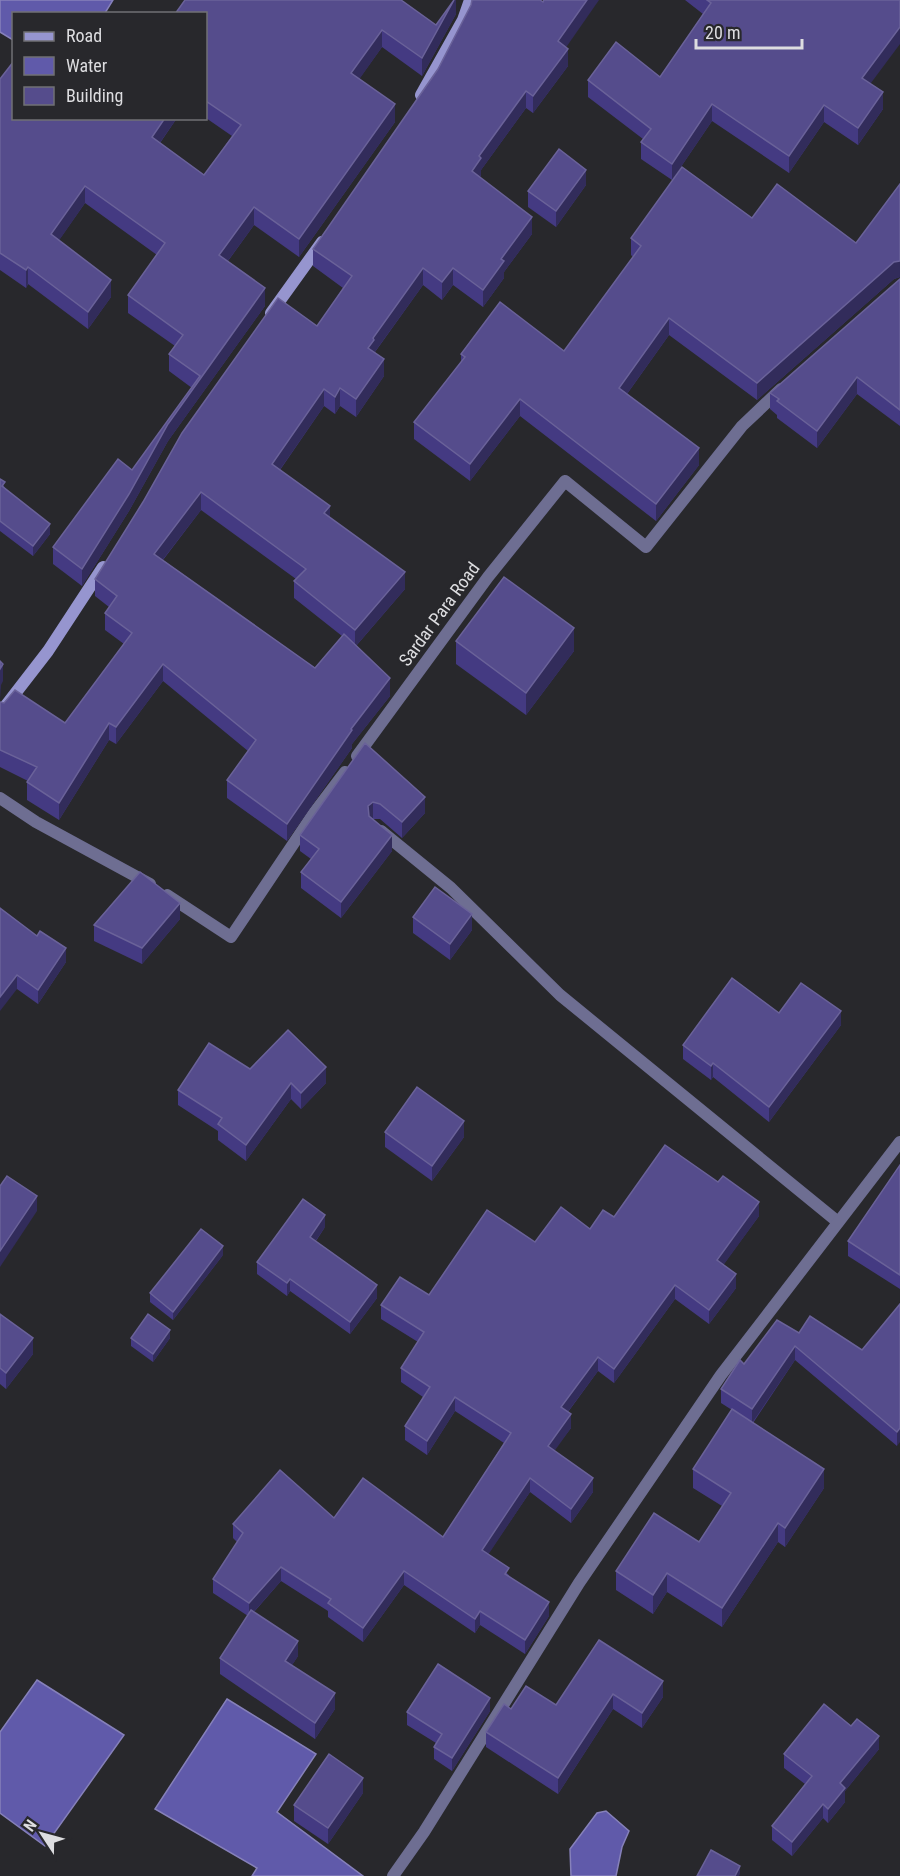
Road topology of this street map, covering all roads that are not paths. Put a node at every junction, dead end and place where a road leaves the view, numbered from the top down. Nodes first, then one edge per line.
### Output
1 (470, 0) edge
2 (413, 109) edge
3 (330, 231) edge
4 (263, 324) edge
5 (791, 381) edge
6 (111, 555) edge
7 (0, 713) edge
8 (0, 798) edge
9 (375, 826) edge
10 (900, 1142) edge
11 (838, 1222) junction
12 (393, 1876) edge

1 - 2 street
3 - 4 street
5 - 8 street, Sardar Para Road
6 - 7 street
9 - 11 street
10 - 11 street
11 - 12 street

